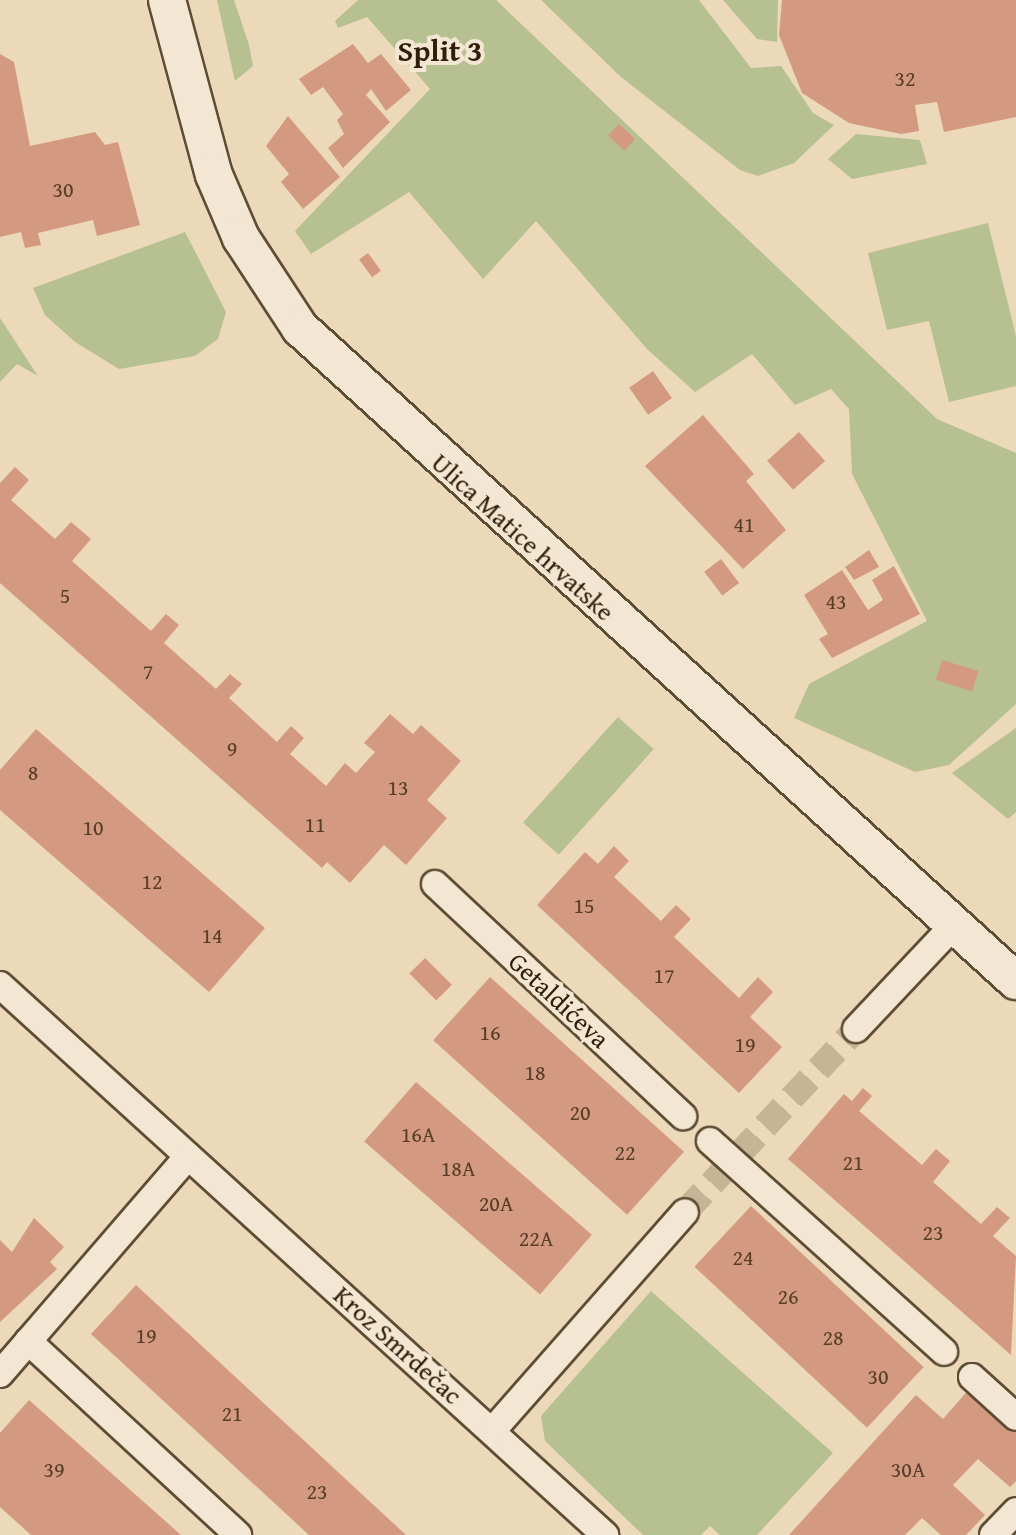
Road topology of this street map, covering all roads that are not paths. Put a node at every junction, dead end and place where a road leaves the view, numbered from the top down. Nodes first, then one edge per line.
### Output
1 (167, 0) edge
2 (435, 884) dead end
3 (954, 925) junction
4 (1016, 981) edge
5 (0, 985) edge
6 (856, 1029) tunnel mouth
7 (683, 1116) dead end
8 (710, 1141) dead end
9 (188, 1156) junction
10 (685, 1212) tunnel mouth
11 (28, 1341) junction
12 (944, 1352) dead end
13 (0, 1374) edge
14 (972, 1377) dead end
15 (1016, 1417) edge
16 (493, 1430) junction
17 (1016, 1511) edge
18 (238, 1535) edge
19 (605, 1535) edge
20 (993, 1535) edge

1 - 3 street, Ulica Matice hrvatske
2 - 7 street, Getaldićeva
3 - 4 street, Ulica Matice hrvatske
3 - 6 street
5 - 9 street, Kroz Smrdečac
8 - 12 street
9 - 11 street
9 - 16 street, Kroz Smrdečac
10 - 16 street
11 - 13 street
11 - 18 street
14 - 15 street
16 - 19 street, Kroz Smrdečac
17 - 20 street

